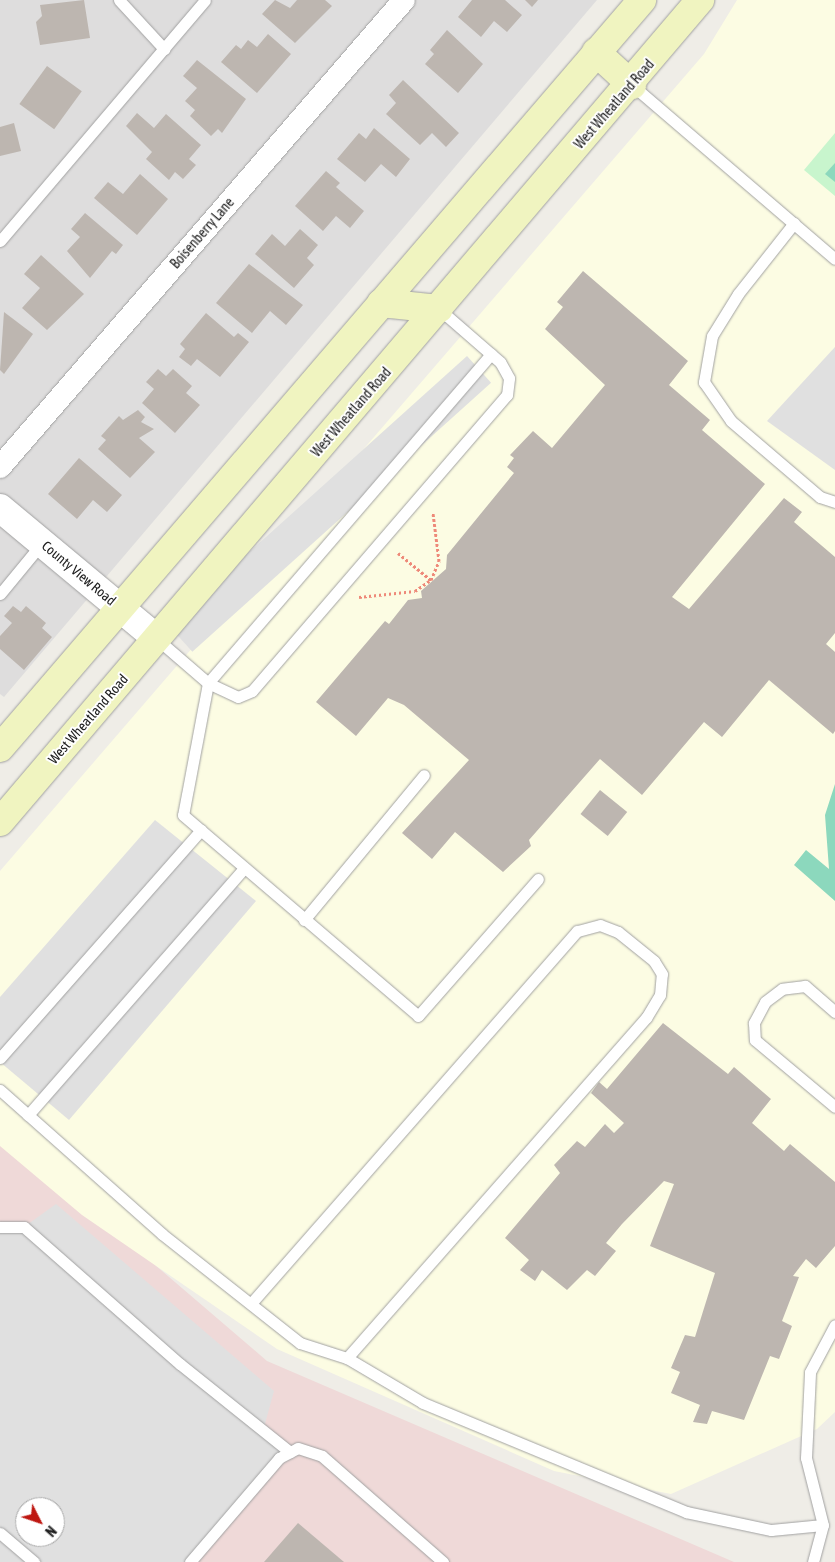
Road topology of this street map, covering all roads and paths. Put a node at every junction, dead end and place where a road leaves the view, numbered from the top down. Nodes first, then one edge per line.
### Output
1 (118, 0) edge
2 (205, 0) edge
3 (404, 0) edge
4 (642, 0) edge
5 (700, 0) edge
6 (164, 49) junction
7 (596, 52) junction
8 (632, 85) junction
9 (794, 223) junction
10 (0, 241) edge
11 (835, 259) edge
12 (381, 303) junction
13 (439, 309) junction
14 (491, 354) junction
15 (0, 467) edge
16 (835, 502) edge
17 (0, 508) edge
18 (433, 513) dead end
19 (42, 543) junction
20 (398, 554) dead end
21 (431, 580) junction
22 (0, 594) edge
23 (360, 597) dead end
24 (120, 608) junction
25 (157, 639) junction
26 (208, 683) junction
27 (0, 748) edge
28 (424, 775) dead end
29 (0, 822) edge
30 (201, 830) junction
31 (244, 868) junction
32 (538, 879) dead end
33 (304, 920) junction
34 (835, 1012) edge
35 (0, 1058) edge
36 (0, 1090) edge
37 (835, 1107) edge
38 (28, 1115) junction
39 (0, 1227) edge
40 (251, 1304) junction
41 (835, 1325) edge
42 (348, 1358) junction
43 (290, 1452) junction
44 (823, 1525) junction
45 (0, 1533) edge
46 (34, 1562) edge
47 (190, 1562) edge
48 (443, 1562) edge
49 (813, 1562) edge

1 - 6 lane
2 - 6 lane
3 - 15 street, Boisenberry Lane
4 - 7 main road
5 - 8 main road, West Wheatland Road
6 - 10 lane
7 - 8 main road
7 - 12 main road
8 - 9 lane
8 - 13 main road, West Wheatland Road
9 - 11 lane
9 - 16 lane
12 - 13 main road
12 - 24 main road
13 - 14 lane
13 - 25 main road, West Wheatland Road
14 - 26 lane
14 - 26 lane
17 - 19 street, County View Road
18 - 21 path
19 - 22 lane
19 - 24 street, County View Road
20 - 21 path
21 - 23 path
24 - 25 street, County View Road
24 - 27 main road
25 - 26 lane
25 - 29 main road, West Wheatland Road
26 - 30 lane
28 - 33 lane
30 - 31 lane
30 - 35 lane
31 - 33 lane
31 - 38 lane
32 - 33 lane
34 - 37 lane
36 - 38 lane
38 - 40 lane
39 - 43 lane
40 - 42 lane
40 - 42 lane
41 - 44 lane
42 - 44 lane
43 - 47 lane
43 - 48 lane
44 - 49 lane
45 - 46 lane

